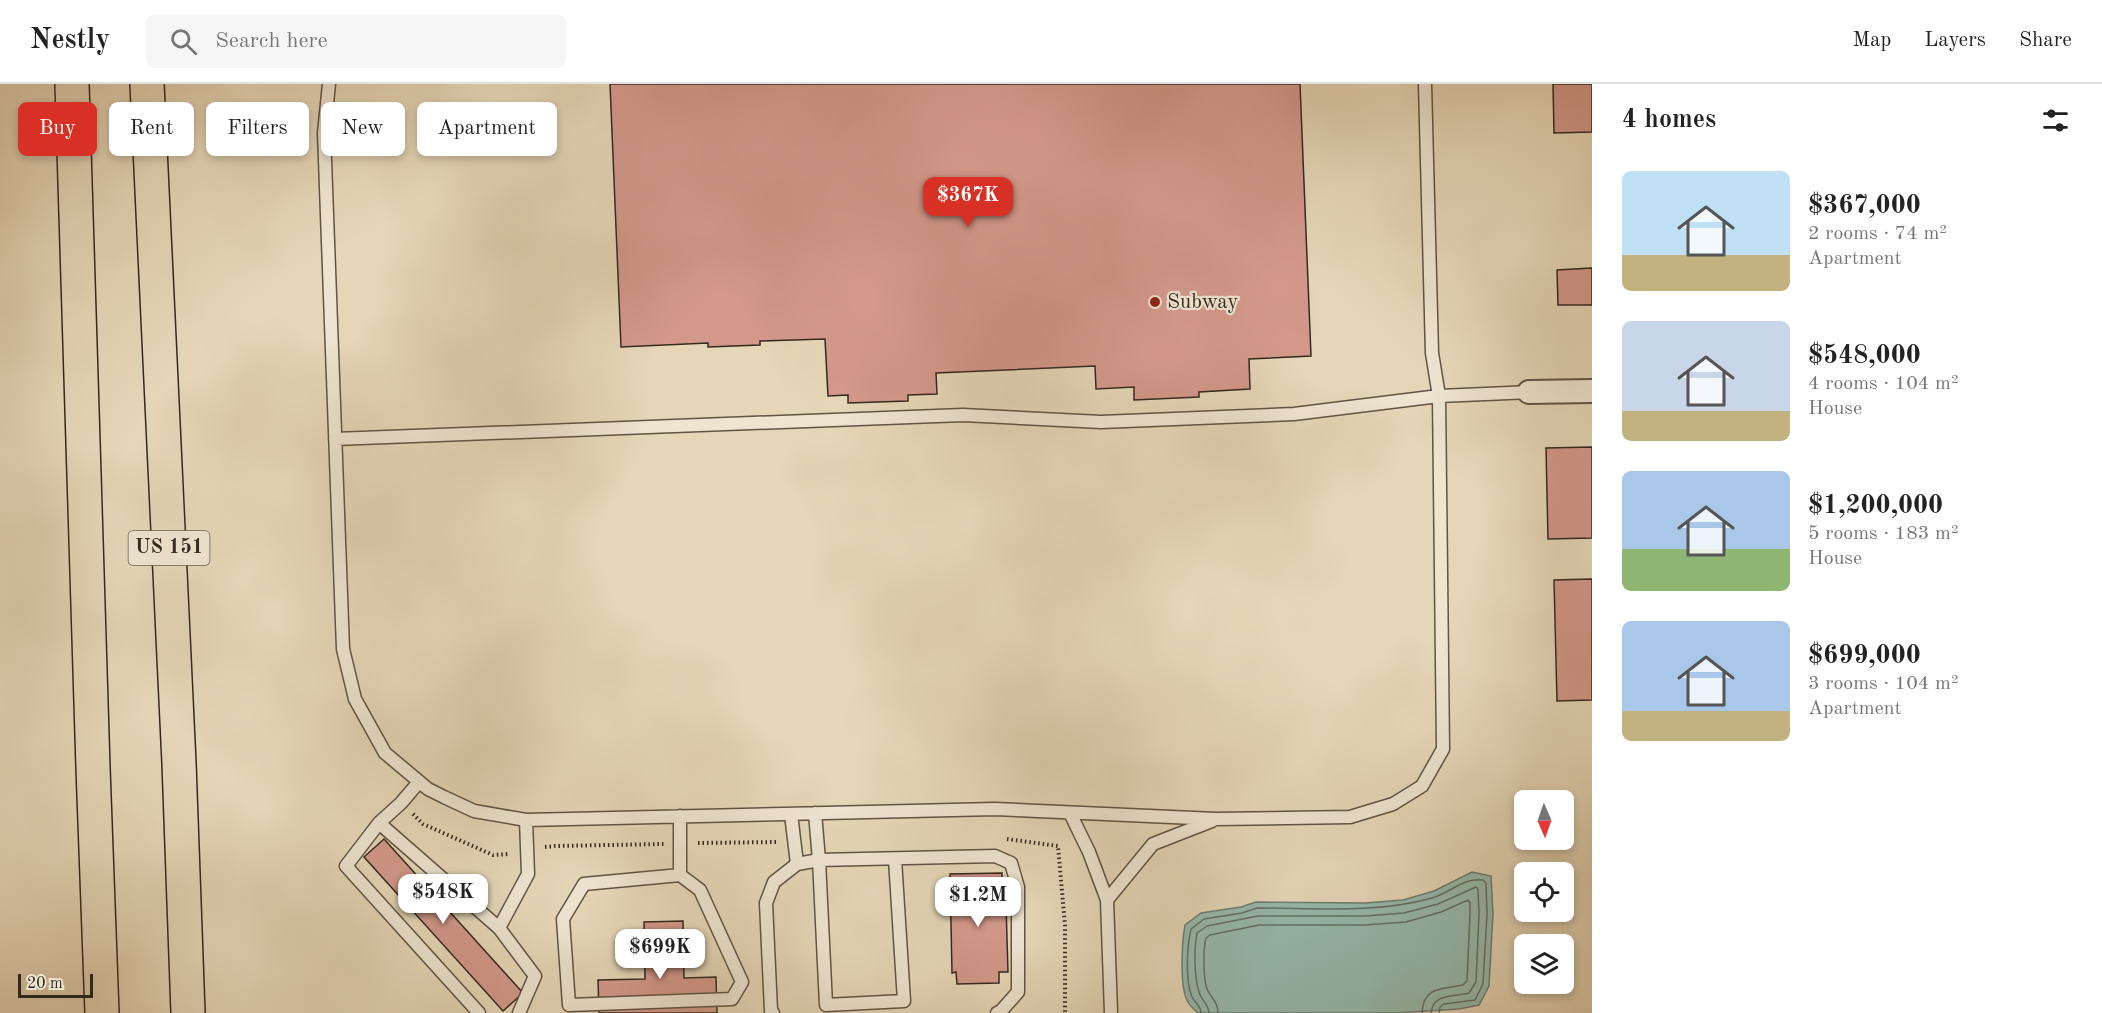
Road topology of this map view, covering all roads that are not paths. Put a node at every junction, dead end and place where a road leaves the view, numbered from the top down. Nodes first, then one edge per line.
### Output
1 (72, 84) edge
2 (147, 84) edge
3 (329, 84) edge
4 (1425, 84) edge
5 (1592, 391) edge
6 (1529, 392) joint
7 (1439, 396) junction
8 (335, 439) junction
9 (419, 782) junction
10 (815, 813) junction
11 (1070, 813) junction
12 (791, 814) junction
13 (680, 816) junction
14 (1216, 819) junction
15 (526, 820) junction
16 (379, 823) junction
17 (896, 859) junction
18 (819, 860) junction
19 (797, 864) junction
20 (680, 875) junction
21 (1107, 900) junction
22 (499, 928) junction
23 (102, 1013) edge
24 (188, 1013) edge
25 (479, 1013) edge
26 (519, 1013) edge
27 (773, 1013) edge
28 (997, 1013) edge
29 (1111, 1013) edge

1 - 23 highway
2 - 24 highway, US 151
3 - 8 lane
4 - 7 lane
5 - 6 street
6 - 7 lane
7 - 8 lane
7 - 14 lane
8 - 9 lane
9 - 15 lane
9 - 16 lane
10 - 11 lane
10 - 12 lane
10 - 18 lane
11 - 14 lane
11 - 21 lane
12 - 13 lane
12 - 19 lane
13 - 15 lane
13 - 20 lane
14 - 21 lane
15 - 22 lane
16 - 22 lane
16 - 25 lane
17 - 18 lane
17 - 18 lane
17 - 28 lane
18 - 19 lane
19 - 27 lane
20 - 20 lane
21 - 29 lane
22 - 26 lane

